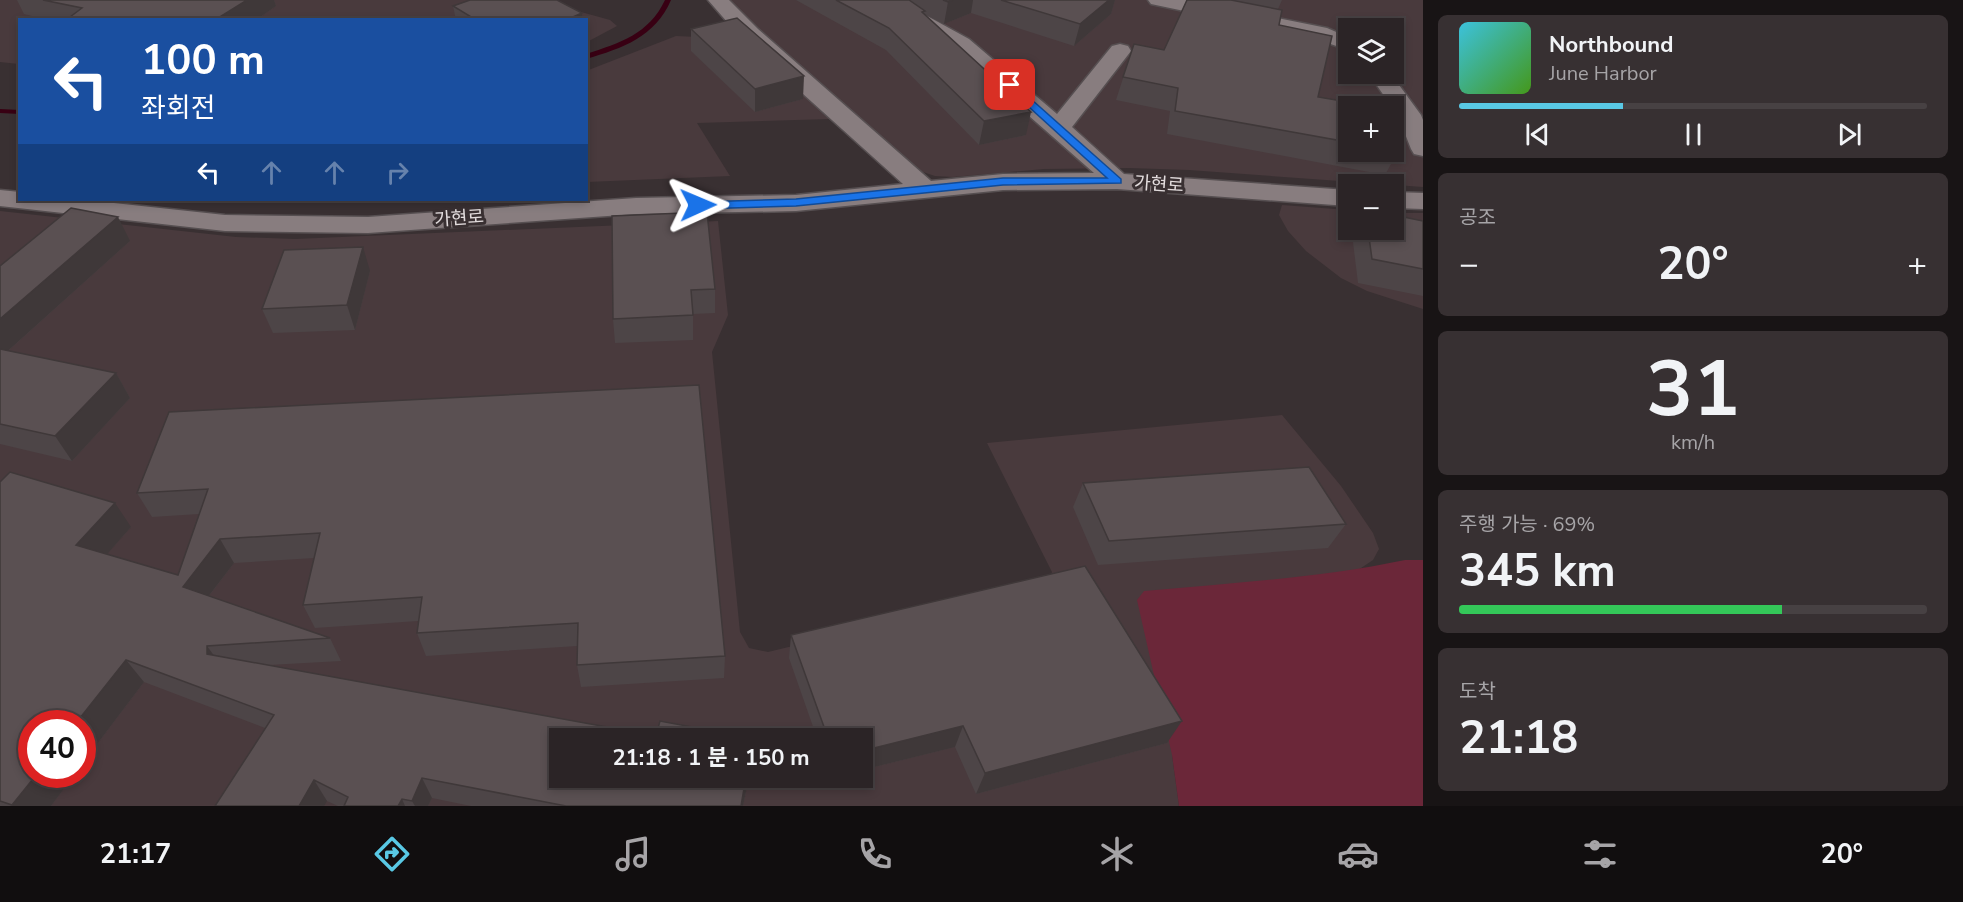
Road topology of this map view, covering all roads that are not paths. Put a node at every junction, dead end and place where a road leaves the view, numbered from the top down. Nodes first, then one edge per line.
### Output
1 (718, 0) edge
2 (1158, 0) edge
3 (910, 15) edge
4 (1338, 40) edge
5 (1120, 51) dead end
6 (1387, 84) edge
7 (1059, 128) junction
8 (1423, 149) edge
9 (1117, 181) junction
10 (925, 190) junction
11 (1338, 197) edge
12 (0, 198) edge
13 (18, 200) edge
14 (1404, 200) edge
15 (27, 201) edge
16 (1423, 201) edge
17 (293, 212) edge

1 - 10 street
2 - 4 street
3 - 7 street
5 - 7 street
6 - 8 street
7 - 9 street
9 - 10 street, 가현로
9 - 11 street, 가현로
10 - 17 street, 가현로
12 - 13 street, 가현로
14 - 16 street
15 - 17 street, 가현로

